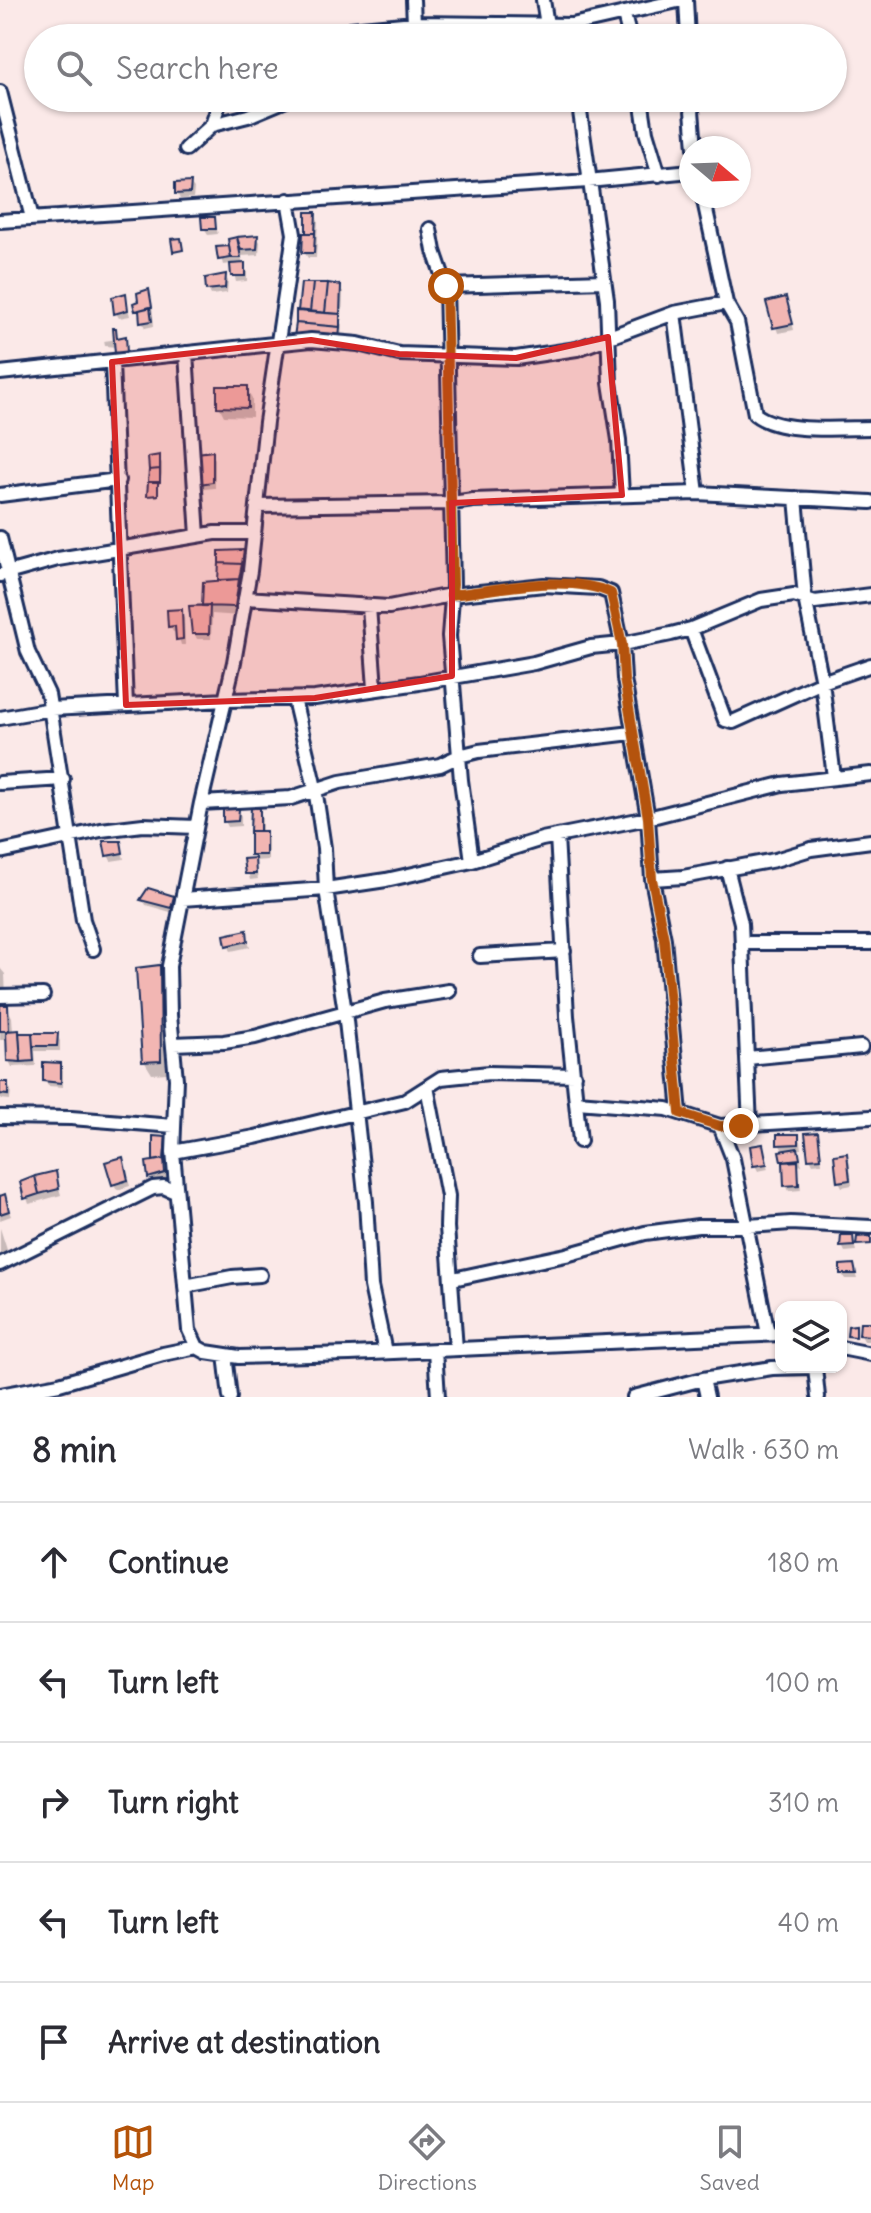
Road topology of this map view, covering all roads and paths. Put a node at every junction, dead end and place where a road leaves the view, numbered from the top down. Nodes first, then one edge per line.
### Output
1 (413, 0) edge
2 (543, 0) edge
3 (684, 0) edge
4 (624, 15) junction
5 (414, 23) junction
6 (404, 24) edge
7 (480, 24) edge
8 (547, 24) edge
9 (595, 24) edge
10 (626, 24) edge
11 (687, 24) edge
12 (0, 92) edge
13 (216, 112) edge
14 (258, 112) edge
15 (580, 112) edge
16 (643, 112) edge
17 (692, 112) edge
18 (212, 125) junction
19 (694, 136) edge
20 (186, 149) dead end
21 (679, 172) edge
22 (659, 175) junction
23 (588, 181) junction
24 (288, 200) junction
25 (706, 208) edge
26 (32, 218) junction
27 (0, 221) edge
28 (430, 229) dead end
29 (604, 281) junction
30 (446, 286) junction
31 (726, 303) junction
32 (674, 313) junction
33 (608, 337) junction
34 (278, 342) junction
35 (186, 353) junction
36 (447, 357) junction
37 (112, 362) junction
38 (0, 373) edge
39 (871, 428) edge
40 (118, 480) junction
41 (697, 493) junction
42 (0, 495) edge
43 (622, 495) junction
44 (796, 498) junction
45 (871, 502) edge
46 (452, 503) junction
47 (257, 506) junction
48 (254, 533) junction
49 (198, 536) junction
50 (0, 538) edge
51 (120, 549) junction
52 (5, 574) edge
53 (451, 595) junction
54 (871, 595) edge
55 (245, 598) junction
56 (805, 598) junction
57 (369, 607) junction
58 (691, 629) junction
59 (622, 644) junction
60 (871, 665) edge
61 (452, 676) junction
62 (822, 682) junction
63 (375, 688) junction
64 (294, 699) junction
65 (226, 700) junction
66 (126, 705) junction
67 (51, 709) junction
68 (0, 718) edge
69 (632, 733) junction
70 (459, 756) junction
71 (871, 774) edge
72 (834, 777) junction
73 (63, 779) junction
74 (0, 783) edge
75 (315, 788) junction
76 (201, 803) junction
77 (648, 818) junction
78 (196, 827) junction
79 (557, 836) junction
80 (69, 837) junction
81 (871, 841) edge
82 (0, 852) edge
83 (472, 861) junction
84 (727, 868) junction
85 (652, 879) junction
86 (326, 889) junction
87 (182, 899) junction
88 (742, 943) junction
89 (871, 943) edge
90 (93, 949) dead end
91 (564, 951) junction
92 (480, 956) dead end
93 (449, 991) dead end
94 (43, 995) dead end
95 (0, 996) edge
96 (345, 1012) junction
97 (173, 1044) junction
98 (861, 1047) dead end
99 (748, 1058) junction
100 (574, 1075) junction
101 (427, 1087) junction
102 (577, 1102) junction
103 (354, 1113) junction
104 (680, 1113) junction
105 (0, 1117) edge
106 (871, 1117) edge
107 (174, 1126) junction
108 (720, 1126) junction
109 (750, 1126) junction
110 (580, 1141) dead end
111 (173, 1152) junction
112 (175, 1192) junction
113 (748, 1226) junction
114 (871, 1227) edge
115 (0, 1264) edge
116 (260, 1275) dead end
117 (453, 1279) junction
118 (185, 1286) junction
119 (774, 1334) edge
120 (197, 1347) junction
121 (456, 1349) junction
122 (847, 1349) edge
123 (435, 1350) junction
124 (385, 1352) junction
125 (871, 1354) edge
126 (225, 1355) junction
127 (775, 1368) edge
128 (816, 1373) edge
129 (703, 1379) junction
130 (0, 1395) edge
131 (230, 1397) edge
132 (438, 1397) edge
133 (636, 1397) edge
134 (707, 1397) edge
135 (818, 1397) edge

1 - 5 street
2 - 8 street
3 - 4 street
3 - 11 street
4 - 9 street
4 - 10 street
5 - 6 street
5 - 7 street
12 - 26 street
13 - 18 street
14 - 18 street
15 - 23 street
16 - 22 street
17 - 19 street
18 - 20 street
21 - 22 street
22 - 23 street
23 - 24 street
23 - 29 street
24 - 26 street
24 - 34 street
25 - 31 street
26 - 27 street
28 - 30 street
29 - 30 street
29 - 33 street
30 - 36 street
31 - 32 street
31 - 39 street
32 - 33 street
32 - 41 street
33 - 36 street
33 - 43 street
34 - 35 street
34 - 36 street
34 - 47 street
35 - 37 street
35 - 49 street
36 - 46 street
37 - 38 street
37 - 40 street
40 - 42 street
40 - 51 street
41 - 43 street
41 - 44 street
43 - 46 street
44 - 45 street
44 - 56 street
46 - 47 street
46 - 53 street
47 - 48 street
48 - 49 street
48 - 55 street
49 - 51 street
50 - 52 street
51 - 52 street
51 - 66 street
52 - 67 street
53 - 57 street
53 - 59 street
53 - 61 street
54 - 56 street
55 - 57 street
55 - 65 street
56 - 58 street
56 - 62 street
57 - 63 street
58 - 59 street
58 - 62 street
59 - 61 street
59 - 69 street
60 - 62 street
61 - 63 street
61 - 70 street
62 - 72 street
63 - 64 street
64 - 65 street
64 - 75 street
65 - 66 street
65 - 76 street
66 - 67 street
67 - 68 street
67 - 73 street
69 - 70 street
69 - 77 street
70 - 75 street
70 - 83 street
71 - 72 street
72 - 77 street
73 - 74 street
73 - 80 street
75 - 76 street
75 - 86 street
76 - 78 street
77 - 79 street
77 - 85 street
78 - 80 street
78 - 87 street
79 - 83 street
79 - 91 street
80 - 82 street
80 - 90 street
81 - 84 street
83 - 86 street
84 - 85 street
84 - 88 street
85 - 104 street
86 - 87 street
86 - 96 street
87 - 97 street
88 - 89 street
88 - 99 street
91 - 92 street
91 - 100 street
93 - 96 street
94 - 95 street
96 - 97 street
96 - 103 street
97 - 107 street
98 - 99 street
99 - 109 street
100 - 101 street
100 - 102 street
101 - 103 street
101 - 117 street
102 - 104 street
102 - 110 street
103 - 111 street
103 - 124 street
104 - 108 street
105 - 107 street
106 - 109 street
107 - 111 street
108 - 109 street
108 - 113 street
111 - 112 street
112 - 115 street
112 - 118 street
113 - 114 street
113 - 117 street
113 - 119 street
116 - 118 street
117 - 121 street
118 - 120 street
119 - 121 street
120 - 126 street
120 - 130 street
121 - 123 street
122 - 125 street
123 - 124 street
123 - 132 street
124 - 126 street
126 - 131 street
127 - 129 street
128 - 135 street
129 - 133 street
129 - 134 street

